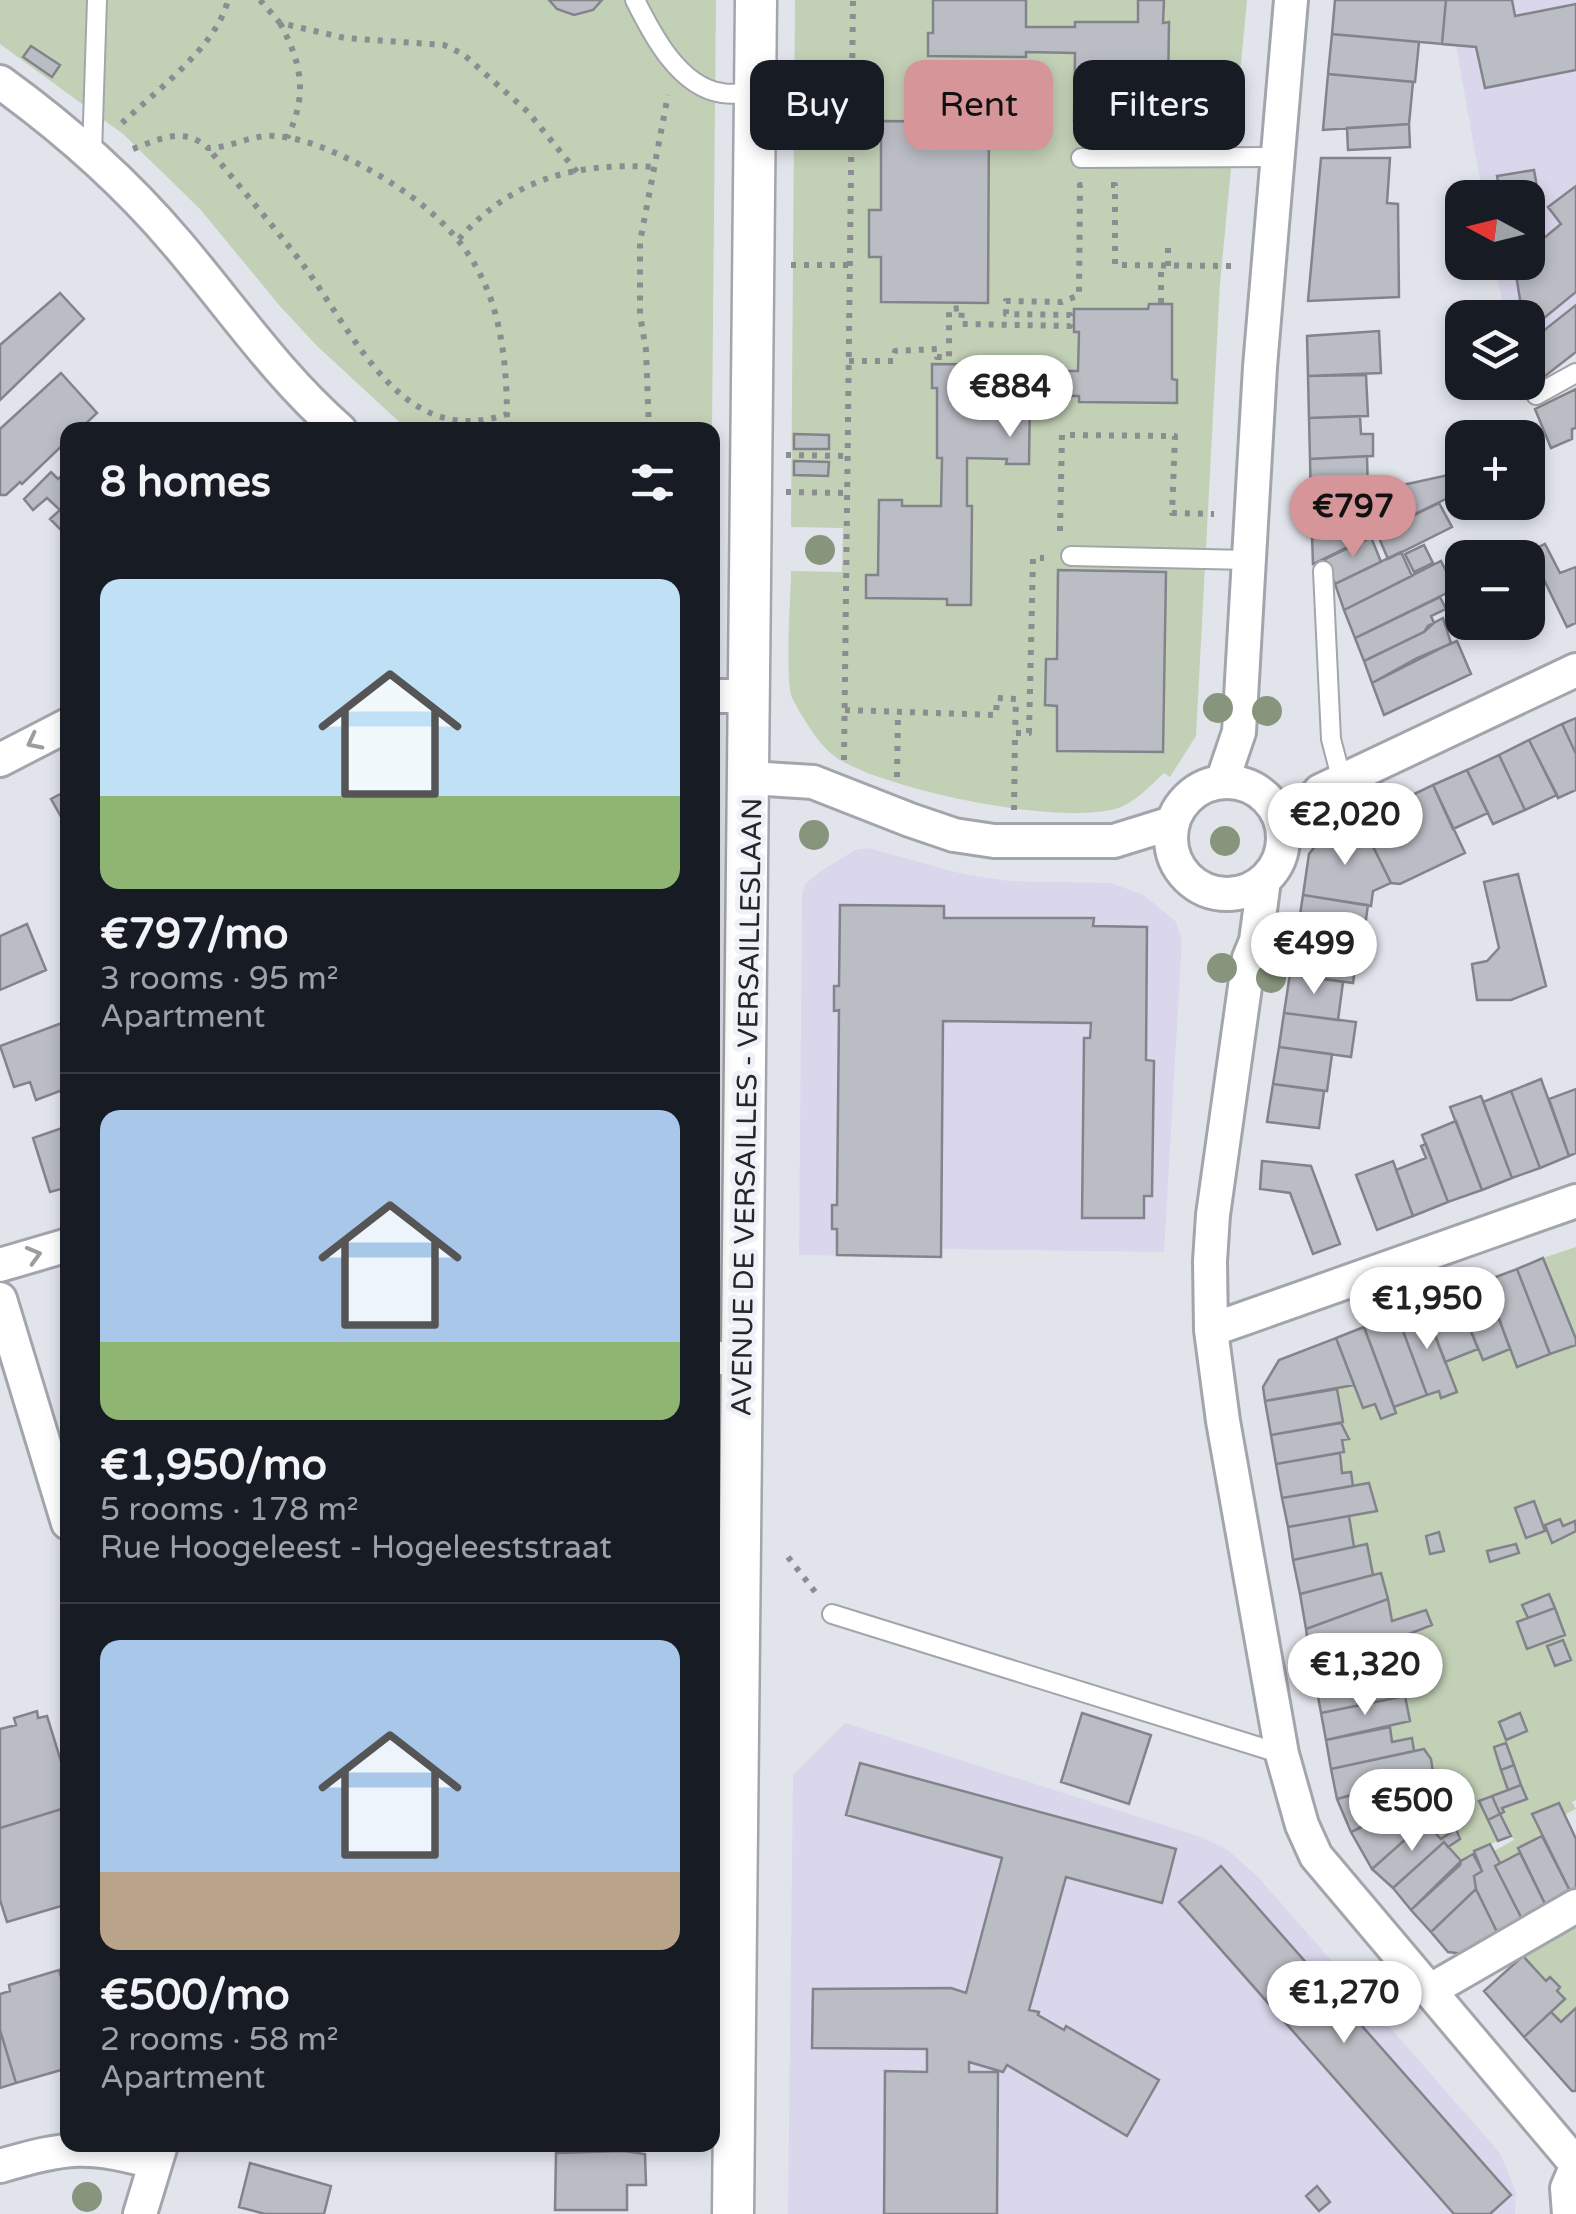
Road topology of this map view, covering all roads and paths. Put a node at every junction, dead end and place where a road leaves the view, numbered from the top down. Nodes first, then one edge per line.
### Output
1 (97, 0) edge
2 (228, 0) edge
3 (260, 0) edge
4 (636, 0) edge
5 (756, 0) edge
6 (853, 0) edge
7 (1290, 0) edge
8 (280, 23) junction
9 (755, 60) edge
10 (674, 63) junction
11 (0, 82) edge
12 (750, 94) edge
13 (287, 138) junction
14 (101, 144) junction
15 (208, 148) junction
16 (752, 150) edge
17 (128, 152) dead end
18 (1278, 157) junction
19 (1081, 158) dead end
20 (654, 166) junction
21 (577, 172) junction
22 (459, 240) junction
23 (1168, 248) dead end
24 (850, 265) junction
25 (788, 266) dead end
26 (1165, 266) junction
27 (1231, 266) dead end
28 (1161, 302) dead end
29 (849, 361) junction
30 (1576, 372) edge
31 (1545, 390) edge
32 (507, 414) junction
33 (332, 422) edge
34 (506, 422) edge
35 (649, 422) edge
36 (785, 455) dead end
37 (848, 456) junction
38 (785, 492) dead end
39 (848, 493) junction
40 (1071, 556) dead end
41 (1249, 560) junction
42 (1322, 571) dead end
43 (1576, 670) edge
44 (731, 696) edge
45 (846, 710) junction
46 (898, 713) junction
47 (60, 729) edge
48 (1015, 733) dead end
49 (0, 760) edge
50 (844, 766) dead end
51 (750, 778) junction
52 (1331, 786) junction
53 (897, 787) dead end
54 (1256, 799) junction
55 (1172, 823) junction
56 (1114, 841) junction
57 (1176, 864) junction
58 (1264, 880) junction
59 (1227, 895) junction
60 (1248, 958) junction
61 (1576, 1200) edge
62 (60, 1247) edge
63 (0, 1265) edge
64 (0, 1299) edge
65 (1211, 1330) junction
66 (727, 1358) edge
67 (60, 1496) edge
68 (727, 1534) edge
69 (788, 1556) dead end
70 (832, 1614) joint
71 (1282, 1754) junction
72 (1576, 1906) edge
73 (1429, 1991) junction
74 (62, 2152) edge
75 (158, 2154) edge
76 (0, 2166) edge
77 (1576, 2166) edge
78 (140, 2214) edge
79 (734, 2214) edge
80 (1569, 2214) edge

1 - 14 lane
2 - 14 path
3 - 8 path
4 - 10 lane
5 - 9 street, AVENUE DE VERSAILLES - VERSAILLESLAAN
6 - 24 path
7 - 18 street
8 - 13 path
8 - 21 path
10 - 12 lane
10 - 20 path
11 - 14 street
13 - 15 path
13 - 22 path
14 - 33 street
15 - 17 path
15 - 32 path
16 - 44 street, AVENUE DE VERSAILLES - VERSAILLESLAAN
18 - 19 lane
18 - 41 street
20 - 21 path
20 - 35 path
21 - 22 path
22 - 32 path
23 - 26 path
24 - 25 path
24 - 29 path
26 - 27 path
26 - 28 path
26 - 29 path
29 - 37 path
30 - 31 lane
32 - 34 path
36 - 37 path
37 - 39 path
38 - 39 path
39 - 45 path
40 - 41 lane
41 - 54 street
42 - 52 lane
43 - 52 street
44 - 51 street, AVENUE DE VERSAILLES - VERSAILLESLAAN
45 - 46 path
45 - 50 path
46 - 48 path
46 - 53 path
47 -> 49 street
51 - 56 street
51 - 66 street, AVENUE DE VERSAILLES - VERSAILLESLAAN
52 - 54 street
54 - 55 street
54 - 58 street
55 - 56 street
55 - 57 street
56 - 57 street
57 - 59 street
58 - 59 street
58 - 60 street
59 - 60 street
60 - 65 street
61 - 65 street
63 -> 62 street
64 - 67 street
65 - 71 street
66 - 68 street, AVENUE DE VERSAILLES - VERSAILLESLAAN
68 - 79 street, AVENUE DE VERSAILLES - VERSAILLESLAAN
69 - 70 path
70 - 71 lane
71 - 73 street
72 - 73 street
73 - 77 street
74 - 76 street
75 - 78 street
77 - 80 street

